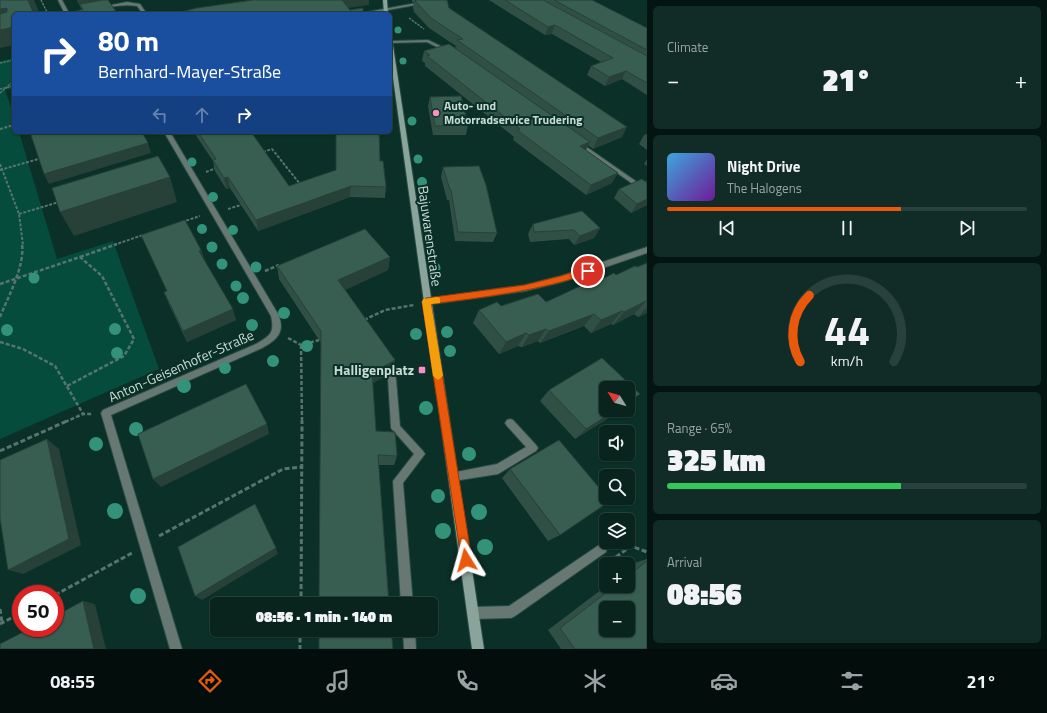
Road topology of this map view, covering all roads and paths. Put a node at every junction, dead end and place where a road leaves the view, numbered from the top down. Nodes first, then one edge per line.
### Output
1 (41, 0) edge
2 (60, 0) edge
3 (385, 0) edge
4 (441, 0) edge
5 (47, 12) edge
6 (68, 12) edge
7 (80, 12) edge
8 (144, 12) edge
9 (386, 12) edge
10 (404, 15) dead end
11 (428, 32) dead end
12 (392, 40) edge
13 (392, 55) edge
14 (457, 56) edge
15 (12, 60) edge
16 (0, 63) edge
17 (12, 82) edge
18 (12, 86) edge
19 (1, 89) edge
20 (0, 93) edge
21 (12, 126) edge
22 (0, 129) edge
23 (168, 134) edge
24 (571, 138) edge
25 (258, 154) edge
26 (46, 157) edge
27 (0, 164) edge
28 (217, 168) edge
29 (1, 169) edge
30 (204, 172) dead end
31 (306, 183) edge
32 (301, 185) junction
33 (293, 187) edge
34 (647, 192) edge
35 (63, 201) edge
36 (249, 202) edge
37 (227, 210) dead end
38 (213, 211) junction
39 (19, 214) junction
40 (181, 222) edge
41 (145, 234) edge
42 (647, 250) edge
43 (80, 257) junction
44 (286, 263) edge
45 (252, 277) junction
46 (16, 278) junction
47 (0, 284) edge
48 (426, 302) junction
49 (410, 306) dead end
50 (0, 317) edge
51 (358, 323) edge
52 (277, 332) junction
53 (319, 340) edge
54 (0, 342) edge
55 (301, 345) junction
56 (392, 379) dead end
57 (66, 386) junction
58 (106, 413) junction
59 (83, 414) junction
60 (510, 423) dead end
61 (0, 451) edge
62 (303, 467) junction
63 (454, 476) junction
64 (146, 545) junction
65 (601, 549) edge
66 (647, 552) edge
67 (617, 557) edge
68 (64, 590) edge
69 (301, 597) edge
70 (406, 597) edge
71 (0, 609) edge
72 (473, 613) junction
73 (12, 618) edge
74 (1, 624) edge
75 (300, 637) edge
76 (409, 637) edge
77 (176, 649) edge
78 (300, 649) edge
79 (410, 649) edge
80 (478, 649) edge

1 - 5 path
2 - 6 street
3 - 9 main road
4 - 9 street
7 - 8 street
10 - 11 path
12 - 14 street
13 - 48 main road, Bajuwarenstraße
15 - 16 path
17 - 19 path
18 - 19 path
19 - 20 path
21 - 22 path
23 - 38 street
24 - 34 street
25 - 32 path
26 - 29 path
27 - 29 path
28 - 30 path
29 - 39 path
31 - 32 path
32 - 33 path
35 - 39 path
36 - 37 path
38 - 40 path
38 - 45 street
39 - 46 path
41 - 43 path
42 - 48 street
43 - 46 path
43 - 57 path
44 - 45 path
45 - 52 street
46 - 47 path
46 - 50 path
48 - 63 main road, Bajuwarenstraße
49 - 51 path
52 - 55 path
52 - 58 street, Anton-Geisenhofer-Straße
53 - 55 path
54 - 57 path
55 - 62 path
56 - 70 street
57 - 59 path
58 - 59 path
58 - 64 street, Anton-Geisenhofer-Straße
59 - 61 path
60 - 63 street
62 - 64 path
62 - 69 path
63 - 72 main road, Bajuwarenstraße
64 - 68 path
64 - 77 street, Anton-Geisenhofer-Straße
65 - 72 street
66 - 67 path
71 - 74 path
72 - 80 main road, Bajuwarenstraße
73 - 74 path
75 - 78 path
76 - 79 street

